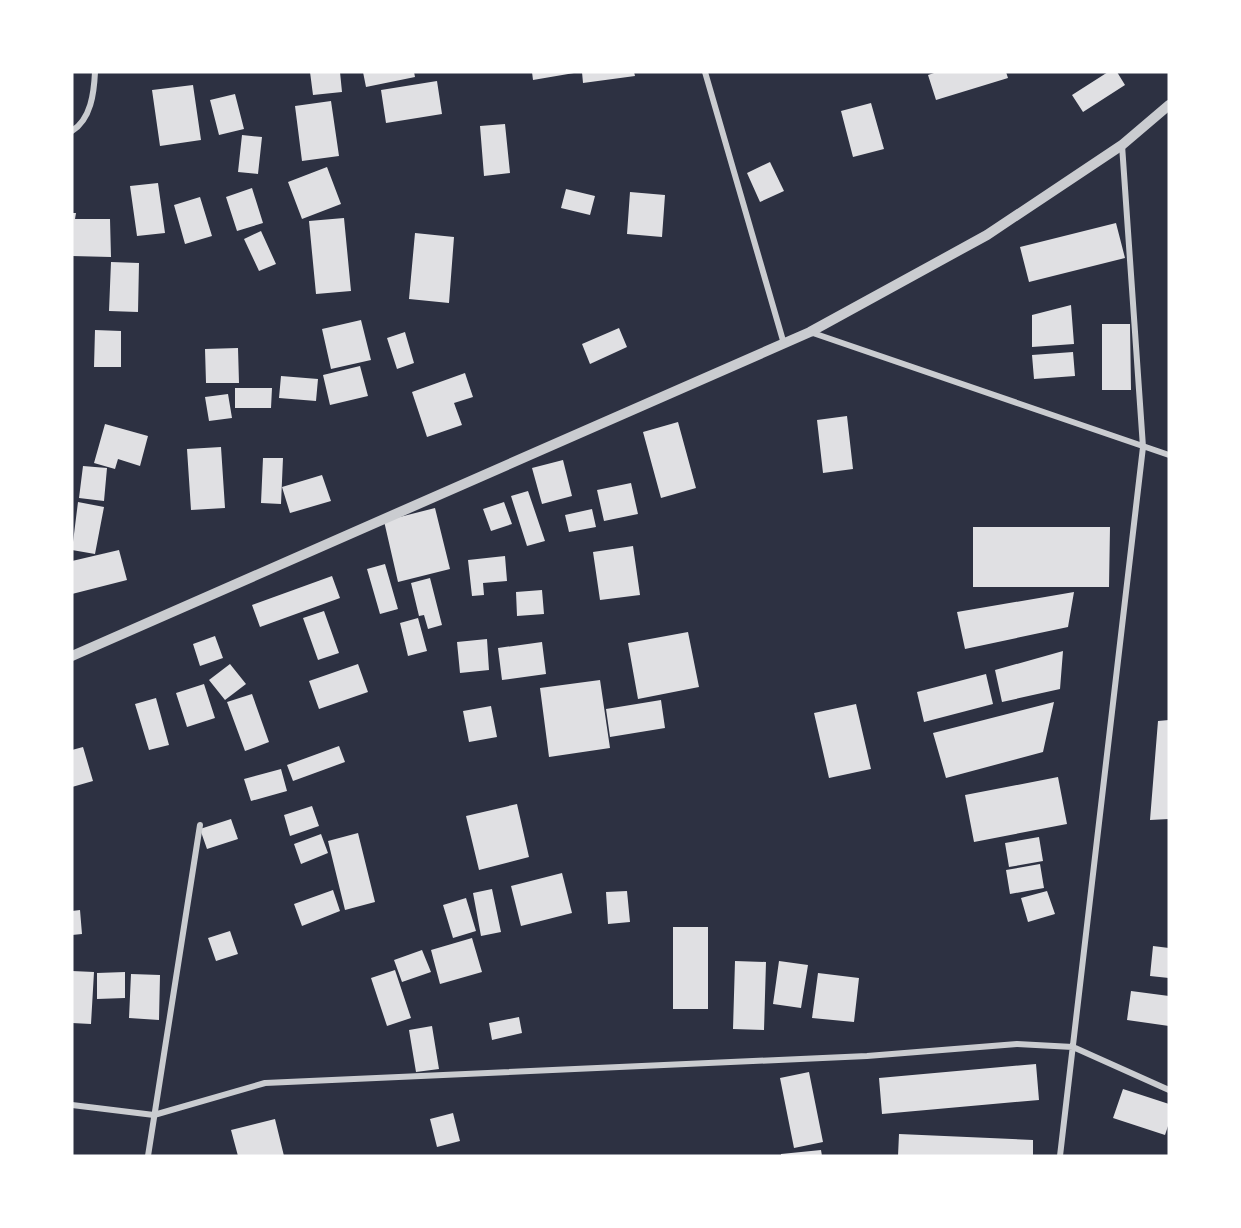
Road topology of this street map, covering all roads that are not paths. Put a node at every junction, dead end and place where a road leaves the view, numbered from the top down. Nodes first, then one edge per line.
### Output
1 (95, 72) edge
2 (705, 72) edge
3 (1169, 105) edge
4 (72, 131) edge
5 (1122, 145) junction
6 (810, 332) junction
7 (783, 344) junction
8 (1143, 447) junction
9 (1169, 455) edge
10 (72, 656) edge
11 (200, 825) dead end
12 (1073, 1047) junction
13 (1169, 1090) edge
14 (72, 1105) edge
15 (154, 1115) junction
16 (148, 1156) edge
17 (1060, 1156) edge

1 - 4 street
2 - 7 street
3 - 5 street
5 - 6 street
5 - 8 street
6 - 7 street
6 - 8 street
7 - 10 street
8 - 9 street
8 - 12 street
11 - 15 street
12 - 13 street
12 - 15 street
12 - 17 street
14 - 15 street
15 - 16 street

